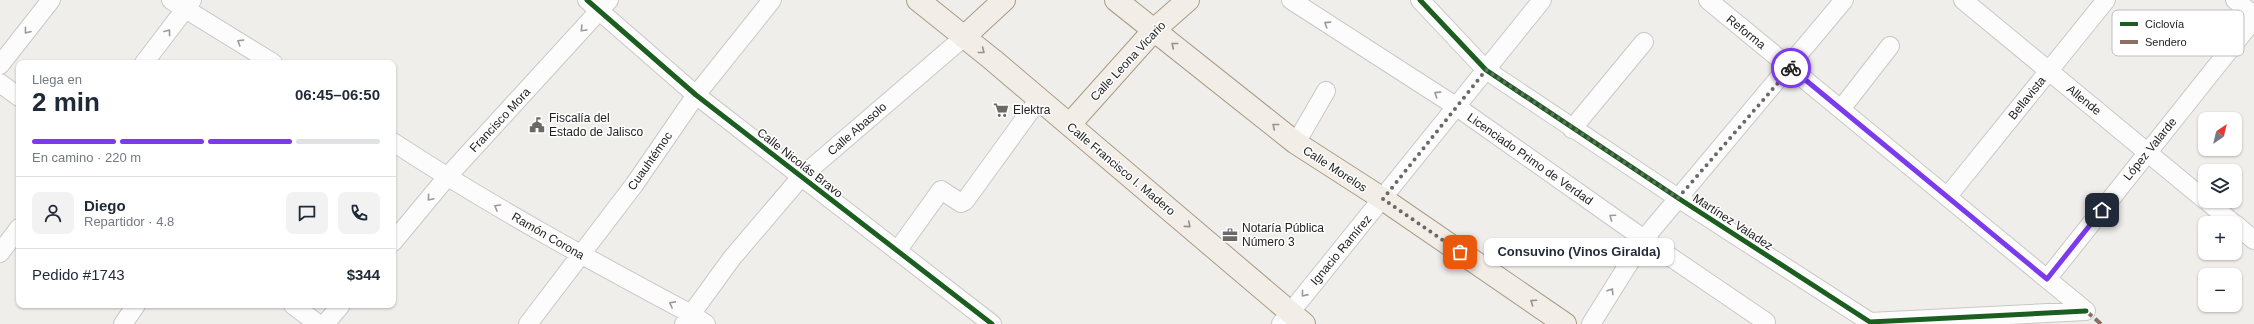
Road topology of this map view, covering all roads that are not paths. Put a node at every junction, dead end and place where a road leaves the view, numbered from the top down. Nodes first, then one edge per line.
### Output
1 (51, 0) edge
2 (772, 0) edge
3 (918, 0) edge
4 (1004, 0) edge
5 (1116, 0) edge
6 (1188, 0) edge
7 (1291, 0) edge
8 (1420, 0) edge
9 (1542, 0) edge
10 (1708, 0) edge
11 (1844, 0) edge
12 (2106, 0) edge
13 (2235, 0) edge
14 (183, 3) edge
15 (1971, 3) edge
16 (599, 4) edge
17 (2254, 15) edge
18 (2254, 19) edge
19 (1155, 29) junction
20 (2244, 32) edge
21 (964, 37) junction
22 (1644, 42) dead end
23 (1890, 46) dead end
24 (2225, 56) edge
25 (146, 60) edge
26 (268, 60) edge
27 (0, 65) edge
28 (1790, 67) junction
29 (1486, 70) junction
30 (2049, 71) junction
31 (0, 83) edge
32 (1326, 91) dead end
33 (696, 94) junction
34 (16, 95) edge
35 (1039, 99) junction
36 (1457, 107) junction
37 (1841, 110) junction
38 (1070, 124) junction
39 (1572, 129) junction
40 (1296, 143) junction
41 (396, 144) edge
42 (2148, 152) junction
43 (447, 177) junction
44 (801, 177) junction
45 (2198, 193) edge
46 (1947, 197) junction
47 (1678, 198) junction
48 (1383, 199) junction
49 (2216, 208) edge
50 (2245, 230) edge
51 (16, 232) edge
52 (396, 238) edge
53 (1644, 239) junction
54 (897, 251) junction
55 (0, 253) edge
56 (580, 255) junction
57 (2047, 279) junction
58 (134, 308) edge
59 (297, 308) edge
60 (338, 308) edge
61 (2086, 311) joint
62 (1291, 320) edge
63 (694, 321) edge
64 (1766, 322) dead end
65 (123, 324) edge
66 (318, 324) edge
67 (325, 324) edge
68 (528, 324) edge
69 (992, 324) edge
70 (1565, 324) edge
71 (1591, 324) edge

1 -> 27 street
2 - 33 street, Cuauhtémoc
3 - 21 main road, Calle Francisco I. Madero
4 - 21 main road
5 - 19 main road, Calle Morelos
6 - 19 main road, Calle Leona Vicario
36 -> 7 street, Licenciado Primo de Verdad
8 - 29 street, Martínez Valadez
9 - 29 street, Ignacio Ramírez
10 - 28 street, Reforma
11 - 28 street
12 - 30 street, Bellavista
13 - 17 street
25 -> 14 street
26 -> 14 street
15 - 30 street, Allende
16 - 33 street, Calle Nicolás Bravo
16 -> 43 street, Francisco Mora
18 - 20 street, López Valarde
19 - 38 main road, Calle Leona Vicario
40 -> 19 main road, Calle Morelos
21 -> 35 main road, Calle Francisco I. Madero
21 - 44 street, Calle Abasolo
22 - 39 street
23 - 37 street
24 - 42 street, López Valarde
28 - 37 street, Reforma
28 - 47 street
29 - 36 street, Ignacio Ramírez
29 - 39 street, Martínez Valadez
30 - 42 street, Allende
30 - 46 street, Bellavista
31 - 34 street
32 - 40 street
33 - 44 street, Calle Nicolás Bravo
33 - 56 street, Cuauhtémoc
35 - 38 main road, Calle Francisco I. Madero
35 - 54 street
36 - 48 street, Ignacio Ramírez
53 -> 36 street, Licenciado Primo de Verdad
37 - 46 street, Reforma
38 -> 62 main road, Calle Francisco I. Madero
39 - 47 street, Martínez Valadez
40 - 48 main road, Calle Morelos
41 - 43 street, Ramón Corona
42 - 45 street, Allende
42 - 57 street, López Valarde
43 -> 52 street, Francisco Mora
56 -> 43 street, Ramón Corona
44 - 54 street, Calle Nicolás Bravo
44 - 63 street, Calle Abasolo
46 - 57 street, Reforma
47 - 53 street
47 - 61 street, Martínez Valadez
48 -> 62 street, Ignacio Ramírez
70 -> 48 main road, Calle Morelos
49 - 50 street, Allende
51 - 55 street
53 - 64 street, Licenciado Primo de Verdad
71 -> 53 street
54 - 69 street, Calle Nicolás Bravo
63 -> 56 street, Ramón Corona
56 - 68 street, Cuauhtémoc
57 - 61 street, Reforma
58 - 65 street
59 - 66 street
60 - 67 street

